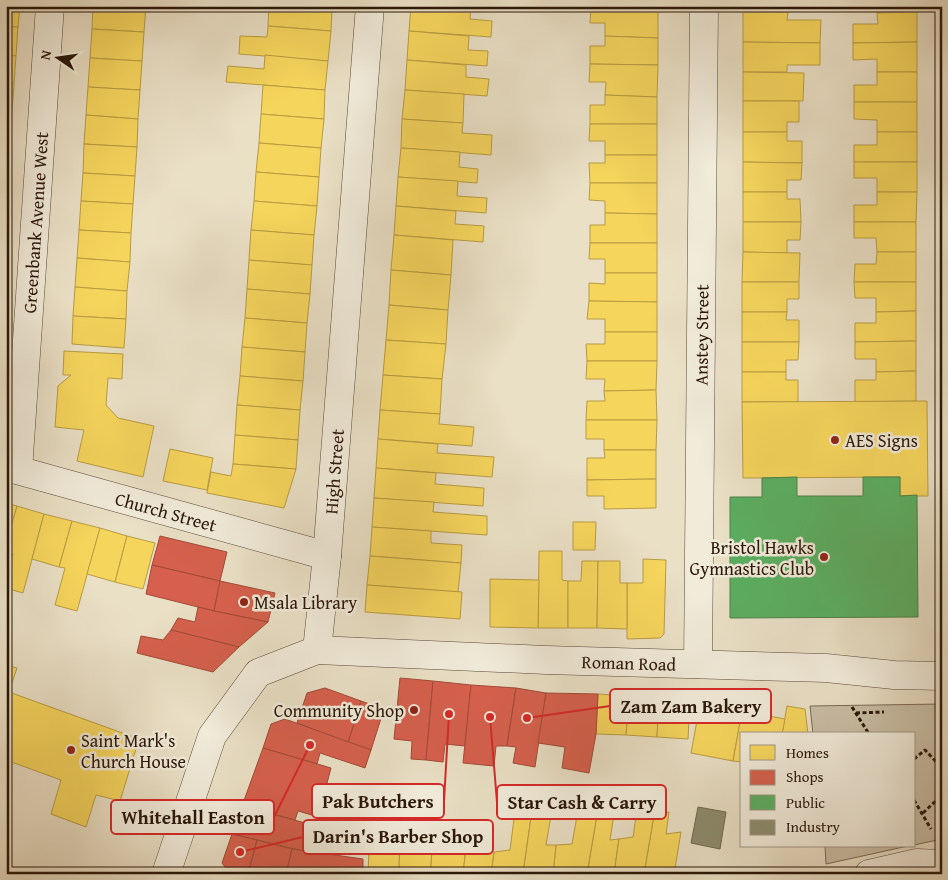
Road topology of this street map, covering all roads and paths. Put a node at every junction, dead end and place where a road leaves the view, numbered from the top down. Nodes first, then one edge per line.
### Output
1 (50, 6) edge
2 (370, 6) edge
3 (704, 6) edge
4 (12, 469) edge
5 (326, 556) junction
6 (317, 650) junction
7 (698, 664) junction
8 (942, 676) edge
9 (916, 757) edge
10 (942, 768) edge
11 (942, 795) edge
12 (916, 803) edge
13 (923, 812) junction
14 (935, 836) dead end
15 (942, 864) edge
16 (166, 874) edge
17 (869, 874) edge

1 - 4 street, Greenbank Avenue West
2 - 5 street, High Street
3 - 7 street, Anstey Street
4 - 5 street, Church Street
5 - 6 street, High Street
6 - 7 street, Roman Road
6 - 16 street
7 - 8 street, Roman Road
9 - 10 path
11 - 13 path
12 - 13 path
13 - 14 path
15 - 17 street

